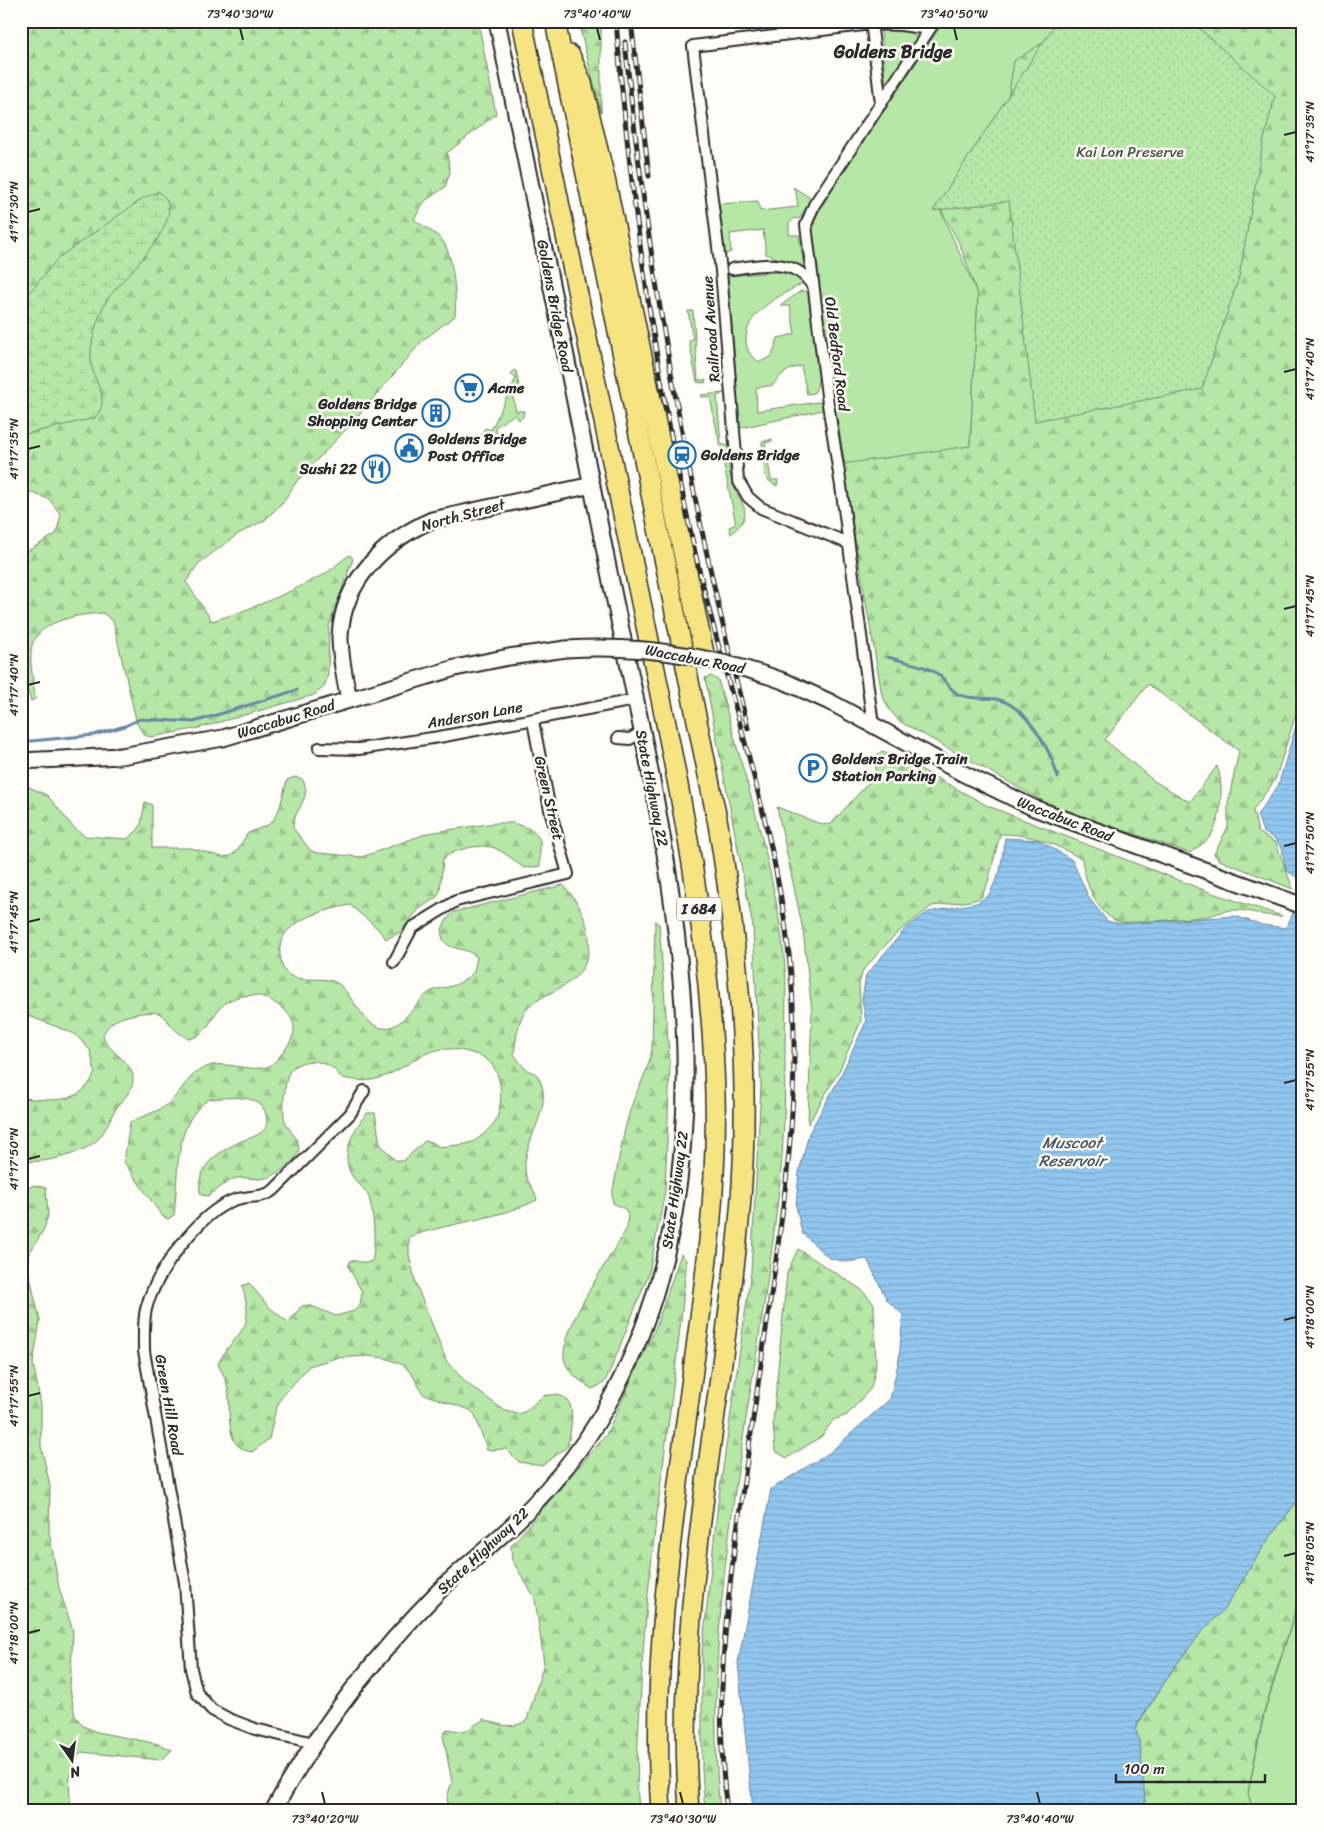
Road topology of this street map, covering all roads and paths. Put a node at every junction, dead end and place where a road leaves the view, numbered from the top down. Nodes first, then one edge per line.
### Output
1 (497, 21) edge
2 (522, 21) edge
3 (556, 21) edge
4 (871, 22) edge
5 (932, 25) edge
6 (881, 104) junction
7 (732, 268) dead end
8 (814, 290) junction
9 (592, 485) junction
10 (848, 543) junction
11 (613, 591) joint
12 (705, 658) junction
13 (349, 700) junction
14 (636, 700) junction
15 (533, 720) junction
16 (873, 725) junction
17 (642, 732) junction
18 (618, 738) dead end
19 (319, 748) dead end
20 (21, 762) edge
21 (1303, 906) edge
22 (394, 962) dead end
23 (364, 1091) dead end
24 (314, 1743) junction
25 (273, 1811) edge
26 (661, 1811) edge
27 (689, 1811) edge

1 - 9 main road, Goldens Bridge Road
2 - 26 highway, I 684
3 - 12 highway
3 - 27 highway, I 684
4 - 5 street
4 - 6 street
4 - 10 street, Railroad Avenue
5 - 6 street, Old Bedford Road
6 - 8 street, Old Bedford Road
7 - 8 street
8 - 10 street, Old Bedford Road
9 - 11 main road, Goldens Bridge Road
9 - 13 main road, North Street
10 - 16 street, Old Bedford Road
11 - 14 main road, State Highway 22
12 - 13 main road, Waccabuc Road, bridge
12 - 16 main road, Waccabuc Road, bridge
13 - 20 main road, Waccabuc Road
14 - 15 street, Anderson Lane
14 - 17 main road, State Highway 22
15 - 19 street, Anderson Lane
15 - 22 street, Green Street
16 - 21 main road, Waccabuc Road
17 - 18 street
17 - 24 main road, State Highway 22
23 - 24 street, Green Hill Road
24 - 25 main road, State Highway 22

